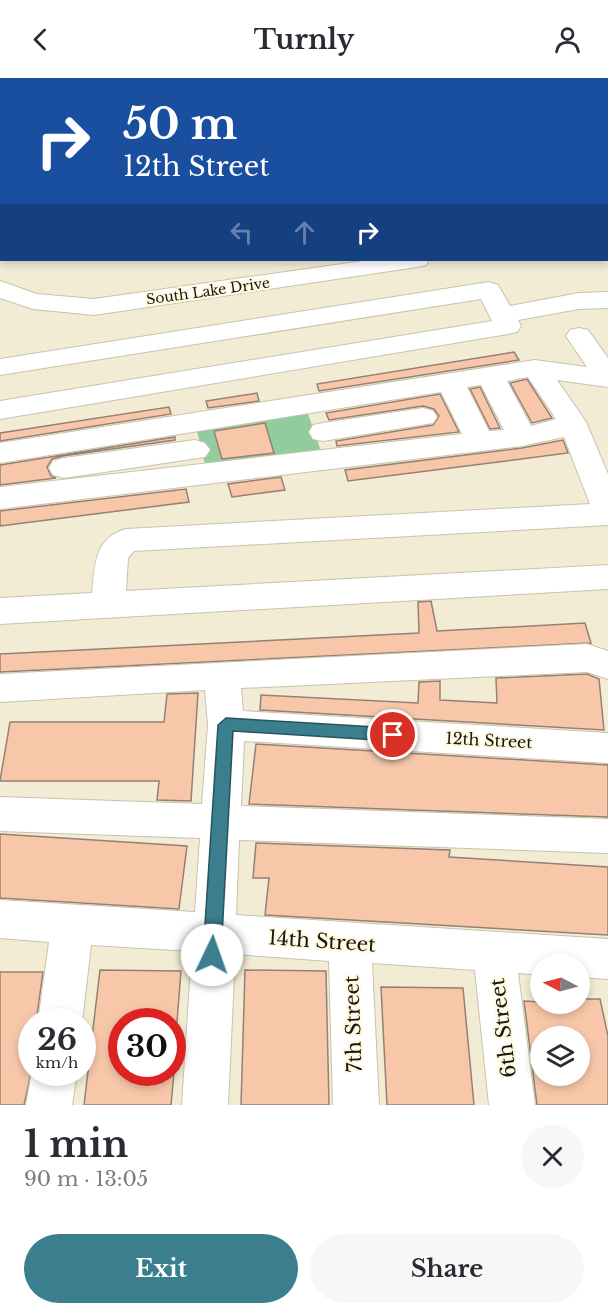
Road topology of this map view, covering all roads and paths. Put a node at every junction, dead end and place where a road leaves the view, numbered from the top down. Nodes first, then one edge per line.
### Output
1 (410, 261) edge
2 (0, 289) edge
3 (608, 300) edge
4 (502, 315) junction
5 (579, 336) dead end
6 (0, 367) edge
7 (535, 368) junction
8 (490, 375) junction
9 (608, 378) edge
10 (450, 382) junction
11 (410, 388) junction
12 (312, 404) junction
13 (0, 410) edge
14 (423, 417) junction
15 (572, 422) junction
16 (522, 436) junction
17 (480, 442) junction
18 (328, 445) junction
19 (437, 447) junction
20 (195, 449) junction
21 (17, 469) edge
22 (0, 498) edge
23 (608, 513) edge
24 (608, 578) edge
25 (108, 606) junction
26 (0, 611) edge
27 (608, 665) edge
28 (222, 675) junction
29 (0, 688) edge
30 (226, 725) junction
31 (608, 748) edge
32 (0, 814) edge
33 (220, 821) junction
34 (608, 836) edge
35 (0, 919) edge
36 (73, 923) junction
37 (213, 933) junction
38 (350, 943) junction
39 (494, 952) junction
40 (608, 959) edge
41 (62, 1008) edge
42 (52, 1086) edge
43 (50, 1105) edge
44 (205, 1105) edge
45 (356, 1105) edge
46 (512, 1105) edge

1 - 2 street, South Lake Drive
3 - 4 street
4 - 6 street
4 - 13 street
5 - 9 street
7 - 8 street
7 - 9 street
7 - 15 street
8 - 10 street
8 - 16 street
10 - 11 street
10 - 17 street
11 - 12 street
11 - 14 street
12 - 18 street
12 - 20 street
14 - 18 street
14 - 19 street
15 - 16 street
15 - 23 street
16 - 17 street
17 - 19 street
18 - 19 street
18 - 20 street
20 - 21 street
20 - 21 street
21 - 22 street
23 - 25 street
24 - 25 street
25 - 26 street
27 - 28 street
28 - 29 street
28 - 30 street
30 - 31 street, 12th Street
30 - 33 street
32 - 33 street
33 - 34 street
33 - 37 street
35 - 36 street, 14th Street
36 - 37 street, 14th Street
36 - 41 street
37 - 38 street, 14th Street
37 - 44 street
38 - 39 street, 14th Street
38 - 45 street, 7th Street
39 - 40 street, 14th Street
39 - 46 street, 6th Street
42 - 43 street

